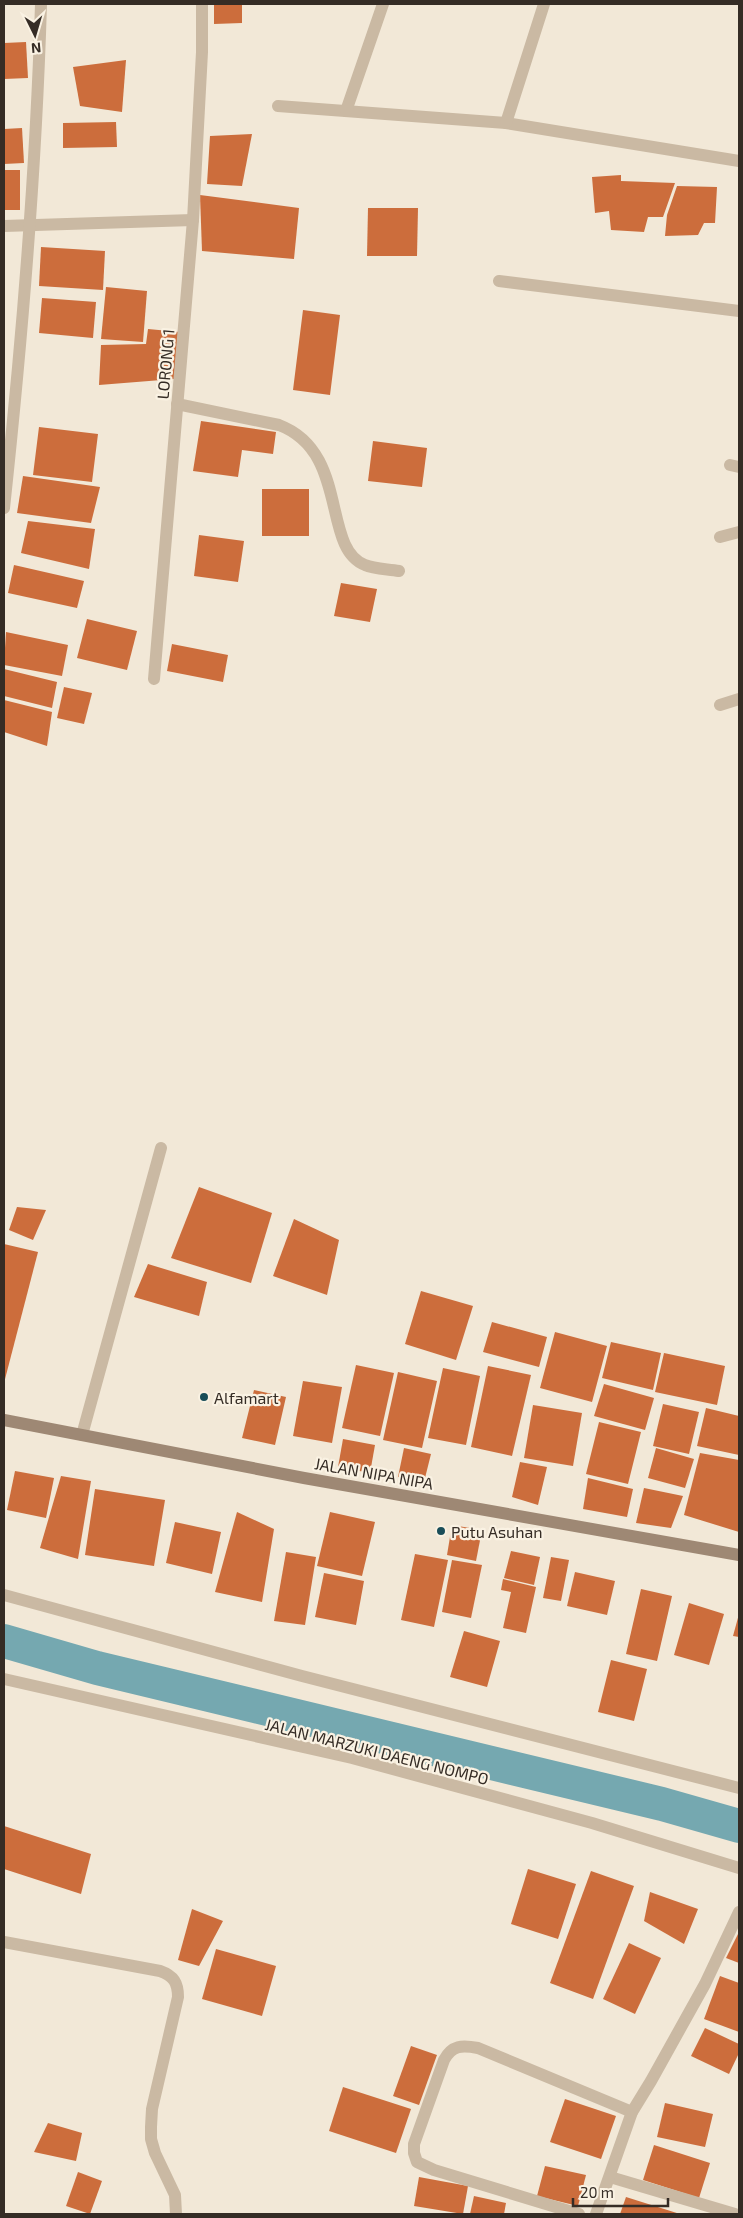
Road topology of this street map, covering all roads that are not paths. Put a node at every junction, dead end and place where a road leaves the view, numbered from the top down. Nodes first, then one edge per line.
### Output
1 (41, 4) edge
2 (202, 4) edge
3 (383, 4) edge
4 (544, 4) edge
5 (278, 106) dead end
6 (346, 111) junction
7 (506, 124) junction
8 (739, 161) edge
9 (193, 220) junction
10 (4, 226) edge
11 (28, 226) junction
12 (499, 281) dead end
13 (739, 311) edge
14 (178, 404) junction
15 (4, 508) edge
16 (739, 532) edge
17 (720, 537) dead end
18 (399, 571) dead end
19 (154, 680) dead end
20 (739, 699) edge
21 (720, 705) dead end
22 (161, 1148) dead end
23 (4, 1420) edge
24 (82, 1435) junction
25 (739, 1555) edge
26 (4, 1595) edge
27 (4, 1679) edge
28 (739, 1788) edge
29 (739, 1868) edge
30 (739, 1912) edge
31 (4, 1942) edge
32 (632, 2112) junction
33 (610, 2177) junction
34 (176, 2214) edge
35 (579, 2214) edge
36 (596, 2214) edge
37 (735, 2214) edge

1 - 11 street
2 - 9 street, LORONG 1
3 - 6 street
4 - 7 street
5 - 6 street
6 - 7 street
7 - 8 street
9 - 11 street
9 - 14 street, LORONG 1
10 - 11 street
11 - 15 street
12 - 13 street
14 - 18 street
14 - 19 street, LORONG 1
16 - 17 street
20 - 21 street
22 - 24 street
23 - 24 street, JALAN NIPA NIPA
24 - 25 street, JALAN NIPA NIPA
26 - 28 street
27 - 29 street, JALAN MARZUKI DAENG NOMPO
30 - 32 street
31 - 34 street
32 - 33 street
32 - 35 street
33 - 36 street
33 - 37 street

